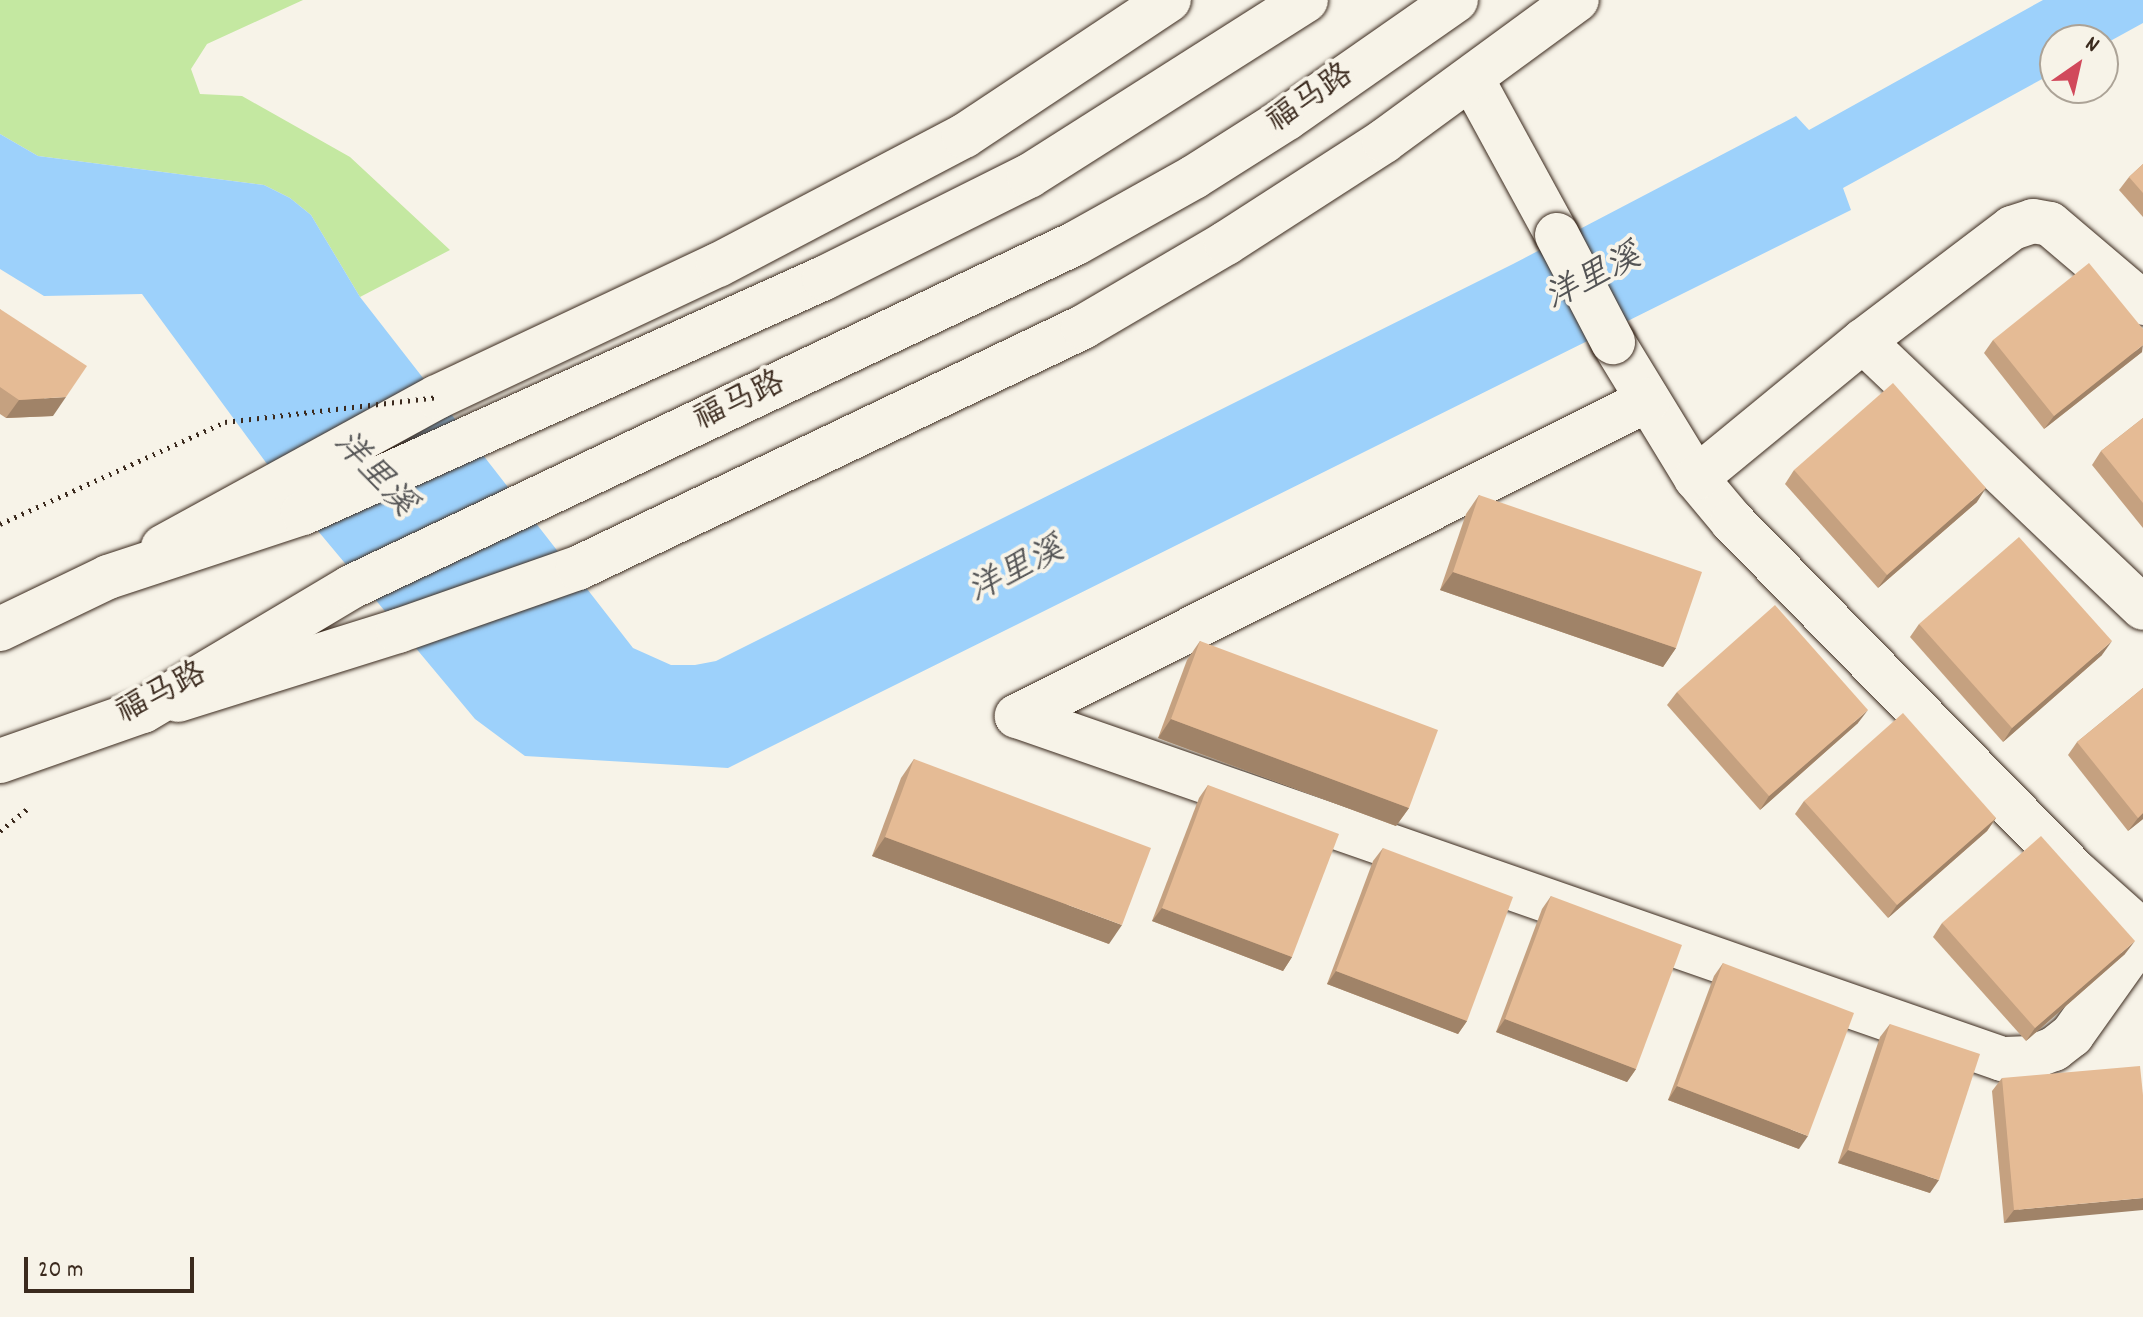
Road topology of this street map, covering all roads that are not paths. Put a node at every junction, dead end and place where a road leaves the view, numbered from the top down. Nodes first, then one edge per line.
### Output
1 (1169, 0) edge
2 (1306, 0) edge
3 (1456, 0) edge
4 (1577, 0) edge
5 (1472, 79) junction
6 (2143, 303) edge
7 (1863, 341) junction
8 (1648, 400) junction
9 (1696, 478) junction
10 (292, 498) junction
11 (2143, 608) edge
12 (0, 629) edge
13 (143, 711) junction
14 (0, 761) edge
15 (2143, 933) edge

1 - 10 main road
2 - 10 main road
3 - 13 main road, 福马路
4 - 5 main road
5 - 8 main road, bridge
5 - 13 main road
6 - 7 main road
7 - 9 main road
7 - 11 main road
8 - 9 main road
8 - 15 main road
9 - 15 main road
10 - 12 main road
13 - 14 main road, 福马路

